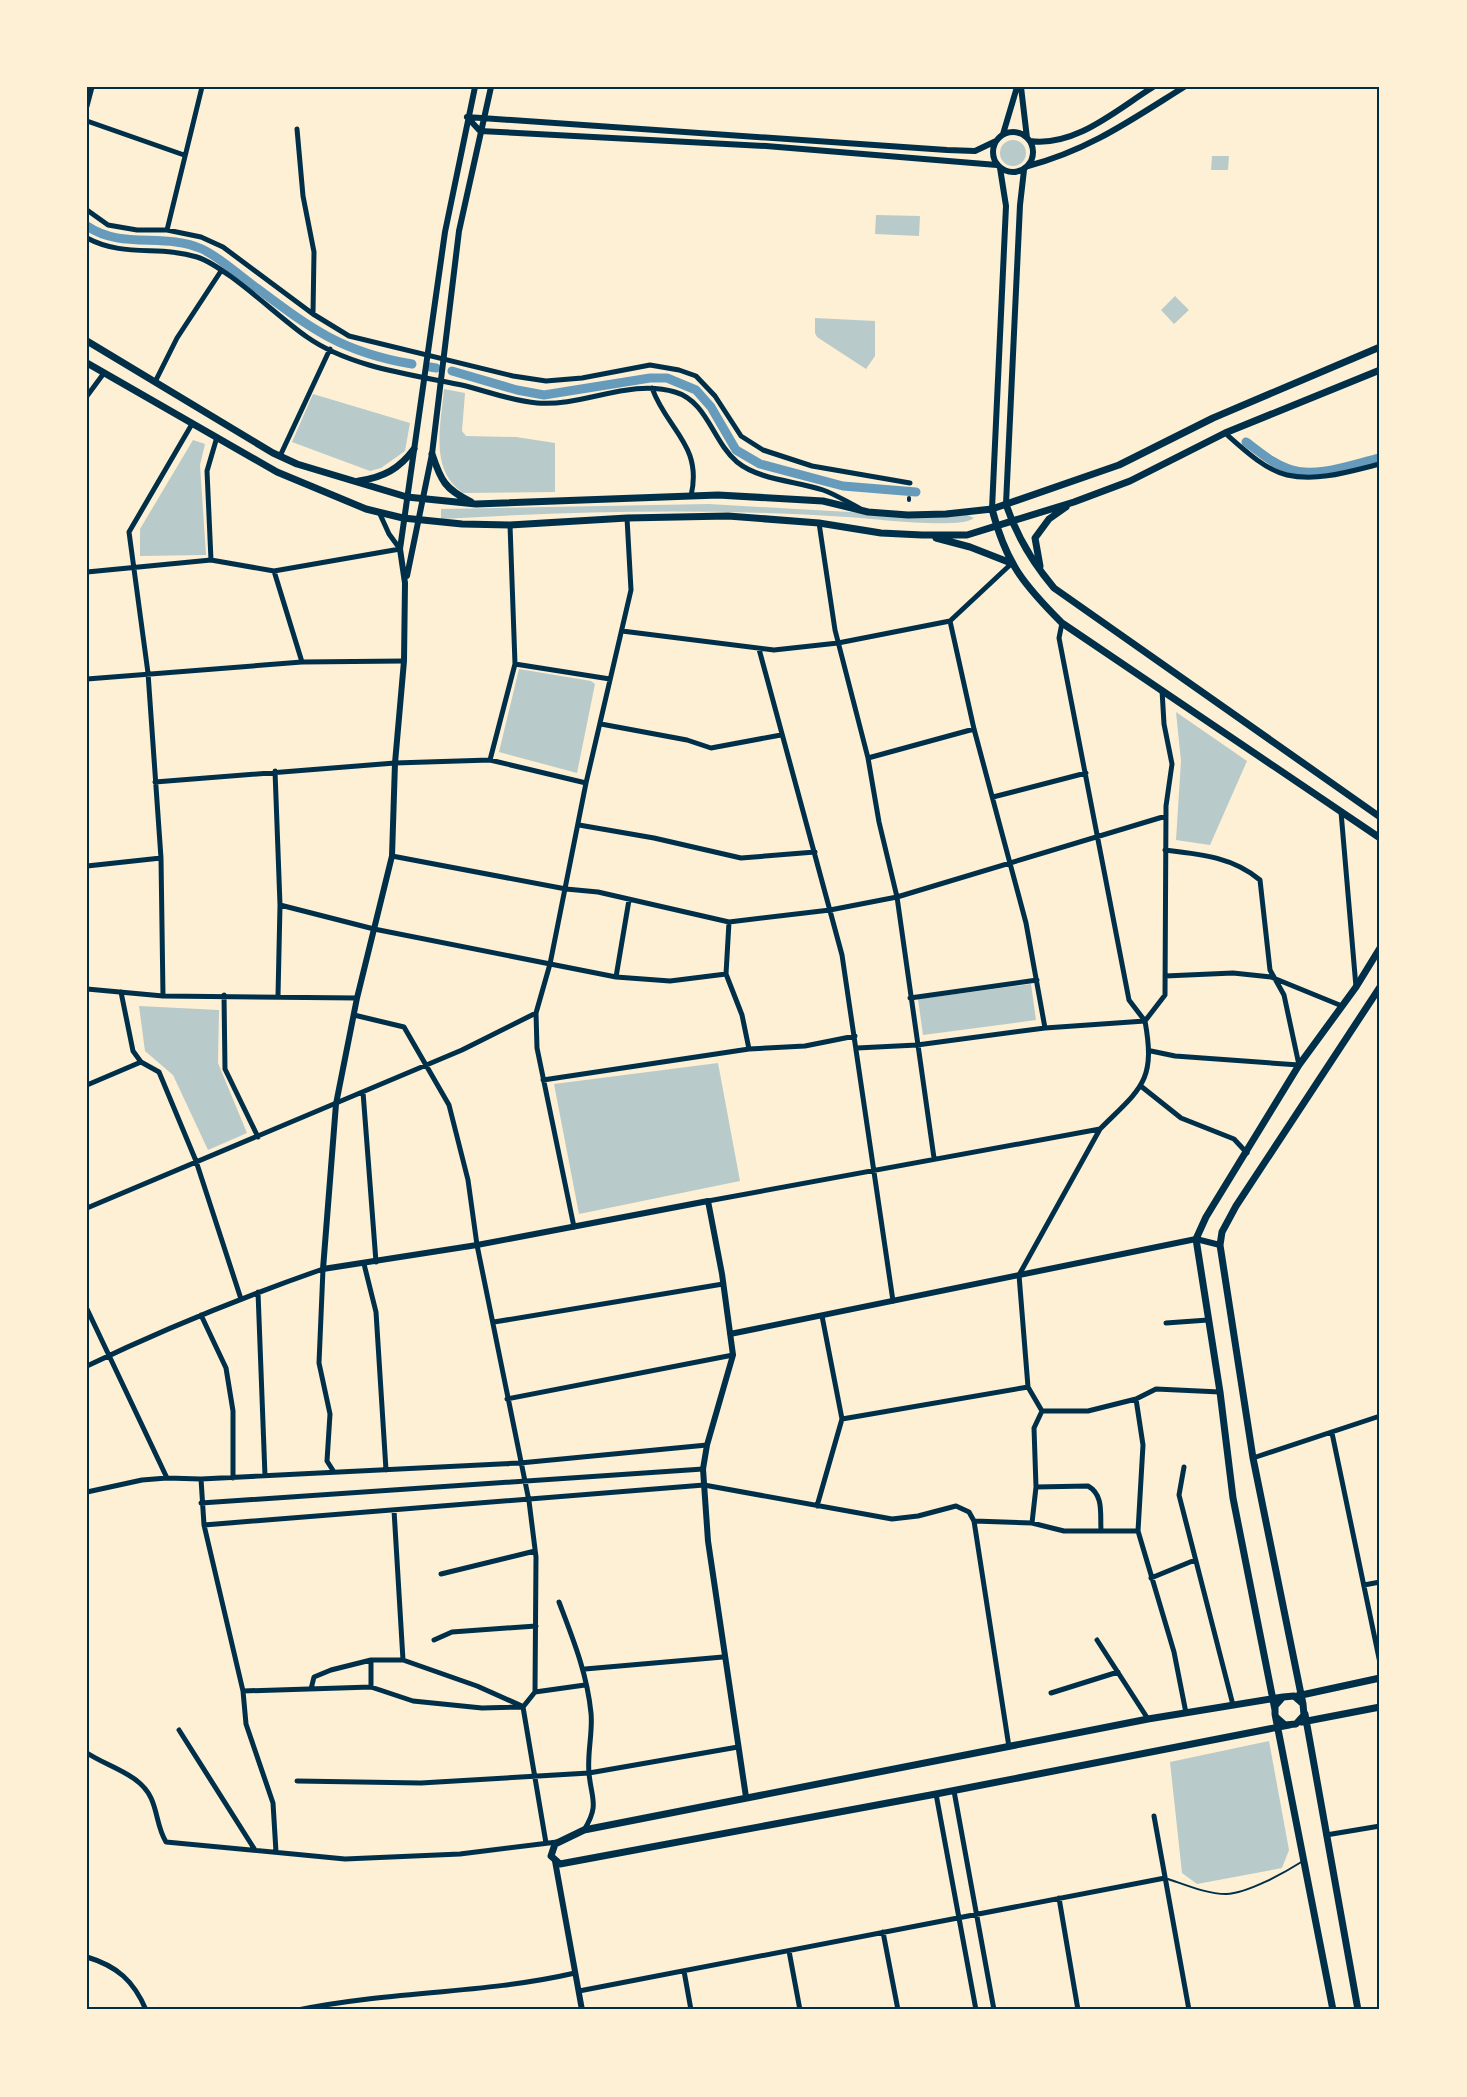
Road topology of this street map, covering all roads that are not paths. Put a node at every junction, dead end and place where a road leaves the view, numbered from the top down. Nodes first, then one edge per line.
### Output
1 (92, 87) edge
2 (202, 87) edge
3 (475, 87) edge
4 (491, 87) edge
5 (1019, 87) edge
6 (1153, 87) edge
7 (1185, 87) edge
8 (87, 106) edge
9 (467, 117) junction
10 (483, 119) junction
11 (87, 121) edge
12 (297, 129) dead end
13 (480, 131) junction
14 (1003, 134) junction
15 (1029, 139) junction
16 (996, 141) junction
17 (184, 155) junction
18 (999, 166) junction
19 (1026, 168) junction
20 (87, 210) edge
21 (166, 230) junction
22 (87, 238) edge
23 (221, 271) junction
24 (314, 314) junction
25 (87, 341) edge
26 (1380, 346) edge
27 (330, 349) junction
28 (428, 355) junction
29 (442, 358) junction
30 (87, 363) edge
31 (1380, 370) edge
32 (104, 373) junction
33 (424, 378) junction
34 (439, 381) junction
35 (155, 382) junction
36 (652, 388) junction
37 (87, 396) edge
38 (192, 424) junction
39 (1225, 434) junction
40 (217, 437) junction
41 (414, 449) junction
42 (432, 454) junction
43 (280, 456) junction
44 (1380, 464) edge
45 (355, 482) junction
46 (910, 483) dead end
47 (691, 496) junction
48 (407, 497) junction
49 (424, 499) junction
50 (1074, 502) junction
51 (476, 504) junction
52 (1006, 504) junction
53 (992, 509) junction
54 (379, 512) junction
55 (868, 512) junction
56 (404, 518) junction
57 (627, 518) junction
58 (420, 520) junction
59 (1012, 522) junction
60 (819, 523) junction
61 (510, 525) junction
62 (997, 527) junction
63 (922, 535) junction
64 (398, 549) junction
65 (211, 560) junction
66 (1011, 564) junction
67 (135, 566) junction
68 (274, 571) junction
69 (87, 572) edge
70 (1042, 574) junction
71 (405, 583) junction
72 (950, 621) junction
73 (1062, 624) junction
74 (622, 631) junction
75 (838, 643) junction
76 (759, 649) junction
77 (404, 661) junction
78 (302, 662) junction
79 (515, 664) junction
80 (148, 673) junction
81 (87, 679) edge
82 (610, 679) junction
83 (1162, 689) junction
84 (601, 724) junction
85 (974, 729) junction
86 (781, 735) junction
87 (868, 758) junction
88 (490, 760) junction
89 (395, 763) junction
90 (275, 771) junction
91 (1086, 773) junction
92 (155, 782) junction
93 (586, 783) junction
94 (993, 796) junction
95 (1341, 812) junction
96 (1166, 816) junction
97 (1380, 817) edge
98 (579, 825) junction
99 (1096, 835) junction
100 (1380, 838) edge
101 (1166, 850) junction
102 (815, 852) junction
103 (392, 856) junction
104 (161, 858) junction
105 (1011, 864) junction
106 (87, 866) edge
107 (566, 889) junction
108 (897, 897) junction
109 (629, 900) junction
110 (280, 905) junction
111 (830, 910) junction
112 (729, 922) junction
113 (374, 929) junction
114 (1380, 948) edge
115 (550, 964) junction
116 (726, 974) junction
117 (1165, 976) junction
118 (616, 977) junction
119 (1036, 980) junction
120 (1276, 980) junction
121 (1356, 987) junction
122 (1380, 987) edge
123 (87, 989) edge
124 (121, 992) junction
125 (224, 995) junction
126 (163, 996) junction
127 (278, 996) junction
128 (357, 998) junction
129 (910, 999) junction
130 (1342, 1006) junction
131 (536, 1013) junction
132 (354, 1015) junction
133 (1145, 1021) junction
134 (1045, 1028) junction
135 (855, 1036) junction
136 (917, 1046) junction
137 (857, 1048) junction
138 (749, 1049) junction
139 (1150, 1051) junction
140 (141, 1062) junction
141 (426, 1063) junction
142 (1299, 1065) junction
143 (543, 1080) junction
144 (87, 1085) edge
145 (1142, 1087) junction
146 (363, 1092) junction
147 (336, 1104) junction
148 (1100, 1129) junction
149 (258, 1137) junction
150 (1247, 1153) junction
151 (934, 1158) junction
152 (196, 1161) junction
153 (875, 1171) junction
154 (708, 1201) junction
155 (87, 1208) edge
156 (574, 1227) junction
157 (1196, 1239) junction
158 (477, 1245) junction
159 (1220, 1245) junction
160 (376, 1262) junction
161 (364, 1264) junction
162 (323, 1269) junction
163 (1019, 1275) junction
164 (723, 1284) junction
165 (258, 1292) junction
166 (241, 1299) junction
167 (892, 1301) junction
168 (87, 1309) edge
169 (201, 1316) junction
170 (822, 1316) junction
171 (1208, 1320) junction
172 (494, 1322) junction
173 (1166, 1323) dead end
174 (730, 1334) junction
175 (108, 1355) junction
176 (733, 1355) junction
177 (87, 1366) edge
178 (1028, 1387) junction
179 (1220, 1392) junction
180 (507, 1399) junction
181 (1136, 1399) junction
182 (1041, 1411) junction
183 (1380, 1416) edge
184 (842, 1419) junction
185 (1332, 1433) junction
186 (707, 1446) junction
187 (1253, 1458) junction
188 (520, 1463) junction
189 (1184, 1467) dead end
190 (703, 1469) junction
191 (386, 1470) junction
192 (334, 1472) junction
193 (264, 1476) junction
194 (167, 1478) junction
195 (233, 1478) junction
196 (201, 1479) junction
197 (524, 1480) junction
198 (704, 1485) junction
199 (1036, 1487) junction
200 (87, 1491) edge
201 (528, 1499) junction
202 (201, 1503) junction
203 (817, 1506) junction
204 (394, 1510) junction
205 (974, 1521) junction
206 (1032, 1522) junction
207 (204, 1525) junction
208 (1101, 1530) junction
209 (1138, 1531) junction
210 (535, 1551) junction
211 (1195, 1560) junction
212 (441, 1574) dead end
213 (1151, 1578) junction
214 (1380, 1582) edge
215 (1364, 1585) junction
216 (559, 1602) dead end
217 (536, 1626) junction
218 (434, 1640) dead end
219 (1097, 1640) dead end
220 (723, 1657) junction
221 (371, 1660) junction
222 (403, 1660) junction
223 (1380, 1663) edge
224 (585, 1669) junction
225 (1118, 1672) junction
226 (1380, 1678) edge
227 (585, 1685) junction
228 (371, 1687) junction
229 (311, 1689) junction
230 (243, 1691) junction
231 (535, 1692) junction
232 (1051, 1693) dead end
233 (1298, 1696) junction
234 (1283, 1697) junction
235 (1272, 1699) junction
236 (1233, 1705) junction
237 (523, 1707) junction
238 (1304, 1707) junction
239 (1380, 1707) edge
240 (1186, 1713) junction
241 (1276, 1713) junction
242 (1148, 1719) junction
243 (1306, 1721) junction
244 (1293, 1724) junction
245 (1278, 1727) junction
246 (179, 1730) dead end
247 (1009, 1746) junction
248 (738, 1747) junction
249 (87, 1753) edge
250 (589, 1773) junction
251 (534, 1776) junction
252 (297, 1780) dead end
253 (954, 1791) junction
254 (936, 1794) junction
255 (746, 1797) junction
256 (1154, 1816) dead end
257 (1380, 1826) edge
258 (584, 1830) junction
259 (1326, 1835) junction
260 (557, 1842) junction
261 (546, 1843) junction
262 (255, 1850) junction
263 (276, 1852) junction
264 (1305, 1860) junction
265 (555, 1861) junction
266 (1165, 1878) junction
267 (1059, 1898) junction
268 (976, 1914) junction
269 (959, 1918) junction
270 (883, 1932) junction
271 (789, 1951) junction
272 (87, 1957) edge
273 (684, 1971) junction
274 (575, 1973) junction
275 (579, 1991) junction
276 (146, 2010) edge
277 (298, 2010) edge
278 (582, 2010) edge
279 (691, 2010) edge
280 (800, 2010) edge
281 (898, 2010) edge
282 (976, 2010) edge
283 (994, 2010) edge
284 (1078, 2010) edge
285 (1189, 2010) edge
286 (1333, 2010) edge
287 (1358, 2010) edge

1 - 8 street
2 - 17 street
3 - 9 street
4 - 10 street
5 - 14 street
5 - 15 street
6 - 15 street
7 - 19 street
9 - 10 street
9 - 13 street
9 - 28 street
10 - 13 street
10 - 16 street
11 - 17 street
12 - 24 street
13 - 18 street
13 - 29 street
14 - 15 street
14 - 16 street
15 - 19 street
16 - 18 street
17 - 21 street
18 - 19 street
18 - 53 street
19 - 52 street
20 - 21 street
21 - 24 street
22 - 23 street
23 - 27 street
23 - 35 street
24 - 28 street
25 - 35 main road
26 - 52 main road
27 - 33 street
27 - 43 street
28 - 29 street
28 - 33 street
29 - 34 street
29 - 46 street
30 - 32 main road
31 - 39 main road
32 - 37 street
32 - 38 main road
33 - 34 street
33 - 41 street
34 - 36 street
34 - 42 street
35 - 43 main road
36 - 47 street
36 - 55 street
38 - 40 main road
38 - 67 street
39 - 44 street
39 - 50 main road
40 - 54 main road
40 - 65 street
41 - 45 main road
41 - 48 street
42 - 49 street
42 - 51 main road
43 - 45 main road
45 - 48 main road
47 - 51 main road
47 - 55 main road
48 - 49 main road
48 - 56 street
49 - 51 main road
49 - 58 street
50 - 59 main road
50 - 70 main road
52 - 53 main road
52 - 59 main road
53 - 55 main road
53 - 62 main road
54 - 56 main road
54 - 64 street
56 - 58 main road
56 - 64 street
57 - 60 main road
57 - 61 main road
57 - 74 street
58 - 61 main road
58 - 71 street
59 - 62 main road
59 - 70 main road
60 - 63 main road
60 - 75 street
61 - 79 street
62 - 63 main road
62 - 66 main road
63 - 66 main road
64 - 68 street
64 - 71 street
65 - 67 street
65 - 68 street
66 - 72 street
66 - 73 main road
67 - 69 street
67 - 80 street
68 - 78 street
70 - 97 main road
71 - 77 street
72 - 75 street
72 - 85 street
73 - 83 main road
73 - 91 street
74 - 76 street
74 - 82 street
75 - 76 street
75 - 87 street
76 - 86 street
77 - 78 street
77 - 89 street
78 - 80 street
79 - 82 street
79 - 88 street
80 - 81 street
80 - 92 street
82 - 84 street
83 - 95 main road
83 - 96 street
84 - 86 street
84 - 93 street
85 - 87 street
85 - 94 street
86 - 102 street
87 - 108 street
88 - 89 street
88 - 93 street
89 - 90 street
89 - 103 street
90 - 92 street
90 - 110 street
91 - 94 street
91 - 99 street
92 - 104 street
93 - 98 street
94 - 105 street
95 - 100 main road
95 - 121 street
96 - 99 street
96 - 101 street
98 - 102 street
98 - 107 street
99 - 105 street
99 - 133 street
101 - 117 street
101 - 120 street
102 - 111 street
103 - 107 street
103 - 113 street
104 - 106 street
104 - 126 street
105 - 108 street
105 - 119 street
107 - 109 street
107 - 115 street
108 - 111 street
108 - 129 street
109 - 112 street
109 - 118 street
110 - 113 street
110 - 127 street
111 - 112 street
111 - 135 street
112 - 116 street
113 - 115 street
113 - 128 street
114 - 121 main road
115 - 118 street
115 - 131 street
116 - 118 street
116 - 138 street
117 - 120 street
117 - 133 street
119 - 129 street
119 - 134 street
120 - 130 street
120 - 142 street
121 - 130 main road
122 - 159 main road
123 - 124 street
124 - 126 street
124 - 140 street
125 - 126 street
125 - 127 street
125 - 149 street
127 - 128 street
128 - 132 street
129 - 136 street
130 - 142 main road
131 - 141 street
131 - 143 street
132 - 141 street
132 - 147 street
133 - 134 street
133 - 139 street
134 - 136 street
135 - 137 street
135 - 138 street
136 - 137 street
136 - 151 street
137 - 153 street
138 - 143 street
139 - 142 street
139 - 145 street
140 - 144 street
140 - 152 street
141 - 146 street
141 - 158 street
142 - 150 main road
143 - 156 street
145 - 148 street
145 - 150 street
146 - 147 street
146 - 160 street
147 - 149 street
147 - 162 street
148 - 151 street
148 - 163 street
149 - 152 street
150 - 157 main road
151 - 153 street
152 - 155 street
152 - 166 street
153 - 154 street
153 - 167 street
154 - 156 street
154 - 164 street
156 - 158 street
157 - 159 street
157 - 163 street
157 - 171 main road
158 - 160 street
158 - 172 street
159 - 187 main road
160 - 161 street
161 - 162 street
161 - 191 street
162 - 165 street
162 - 192 street
163 - 167 street
163 - 178 street
164 - 172 street
164 - 174 street
165 - 166 street
165 - 193 street
166 - 169 street
167 - 170 street
168 - 175 street
169 - 175 street
169 - 195 street
170 - 174 street
170 - 184 street
171 - 173 street
171 - 179 main road
172 - 180 street
174 - 176 street
175 - 177 street
175 - 194 street
176 - 180 street
176 - 186 street
178 - 182 street
178 - 184 street
179 - 181 street
179 - 235 main road
180 - 188 street
181 - 182 street
181 - 209 street
182 - 199 street
183 - 185 street
184 - 203 street
185 - 187 street
185 - 215 street
186 - 188 street
186 - 190 street
187 - 233 main road
188 - 191 street
188 - 197 street
189 - 211 street
190 - 197 street
190 - 198 street
191 - 192 street
192 - 193 street
193 - 195 street
194 - 196 street
194 - 200 street
195 - 196 street
196 - 202 street
197 - 201 street
197 - 202 street
198 - 201 street
198 - 203 street
198 - 220 street
199 - 206 street
199 - 208 street
201 - 204 street
201 - 210 street
202 - 207 street
203 - 205 street
204 - 207 street
204 - 222 street
205 - 206 street
205 - 247 street
206 - 208 street
207 - 230 street
208 - 209 street
209 - 213 street
210 - 212 street
210 - 217 street
211 - 213 street
211 - 236 street
213 - 240 street
214 - 215 street
215 - 223 street
216 - 224 street
217 - 218 street
217 - 231 street
219 - 225 street
220 - 224 street
220 - 248 street
221 - 222 street
221 - 228 street
221 - 229 street
222 - 237 street
224 - 227 street
225 - 232 street
225 - 242 street
226 - 233 main road
227 - 231 street
227 - 250 street
228 - 229 street
228 - 237 street
229 - 230 street
230 - 263 street
231 - 237 street
233 - 234 main road
233 - 238 main road
234 - 235 main road
234 - 241 main road
235 - 236 main road
235 - 241 main road
236 - 240 main road
237 - 251 street
238 - 243 main road
238 - 244 main road
239 - 243 main road
240 - 242 main road
241 - 244 main road
241 - 245 main road
242 - 247 main road
243 - 244 main road
243 - 259 main road
244 - 245 main road
245 - 253 main road
245 - 264 main road
246 - 262 street
247 - 255 main road
248 - 250 street
248 - 255 street
249 - 262 street
250 - 251 street
250 - 258 street
251 - 252 street
251 - 261 street
253 - 254 main road
253 - 268 street
254 - 265 main road
254 - 269 street
255 - 258 main road
256 - 266 street
257 - 259 street
258 - 260 main road
259 - 287 main road
260 - 261 street
260 - 265 main road
261 - 263 street
262 - 263 street
264 - 266 lane
264 - 286 main road
265 - 274 street
266 - 267 street
266 - 285 street
267 - 268 street
267 - 284 street
268 - 269 street
268 - 283 street
269 - 270 street
269 - 282 street
270 - 271 street
270 - 281 street
271 - 273 street
271 - 280 street
272 - 276 street
273 - 275 street
273 - 279 street
274 - 275 street
274 - 277 street
275 - 278 street

